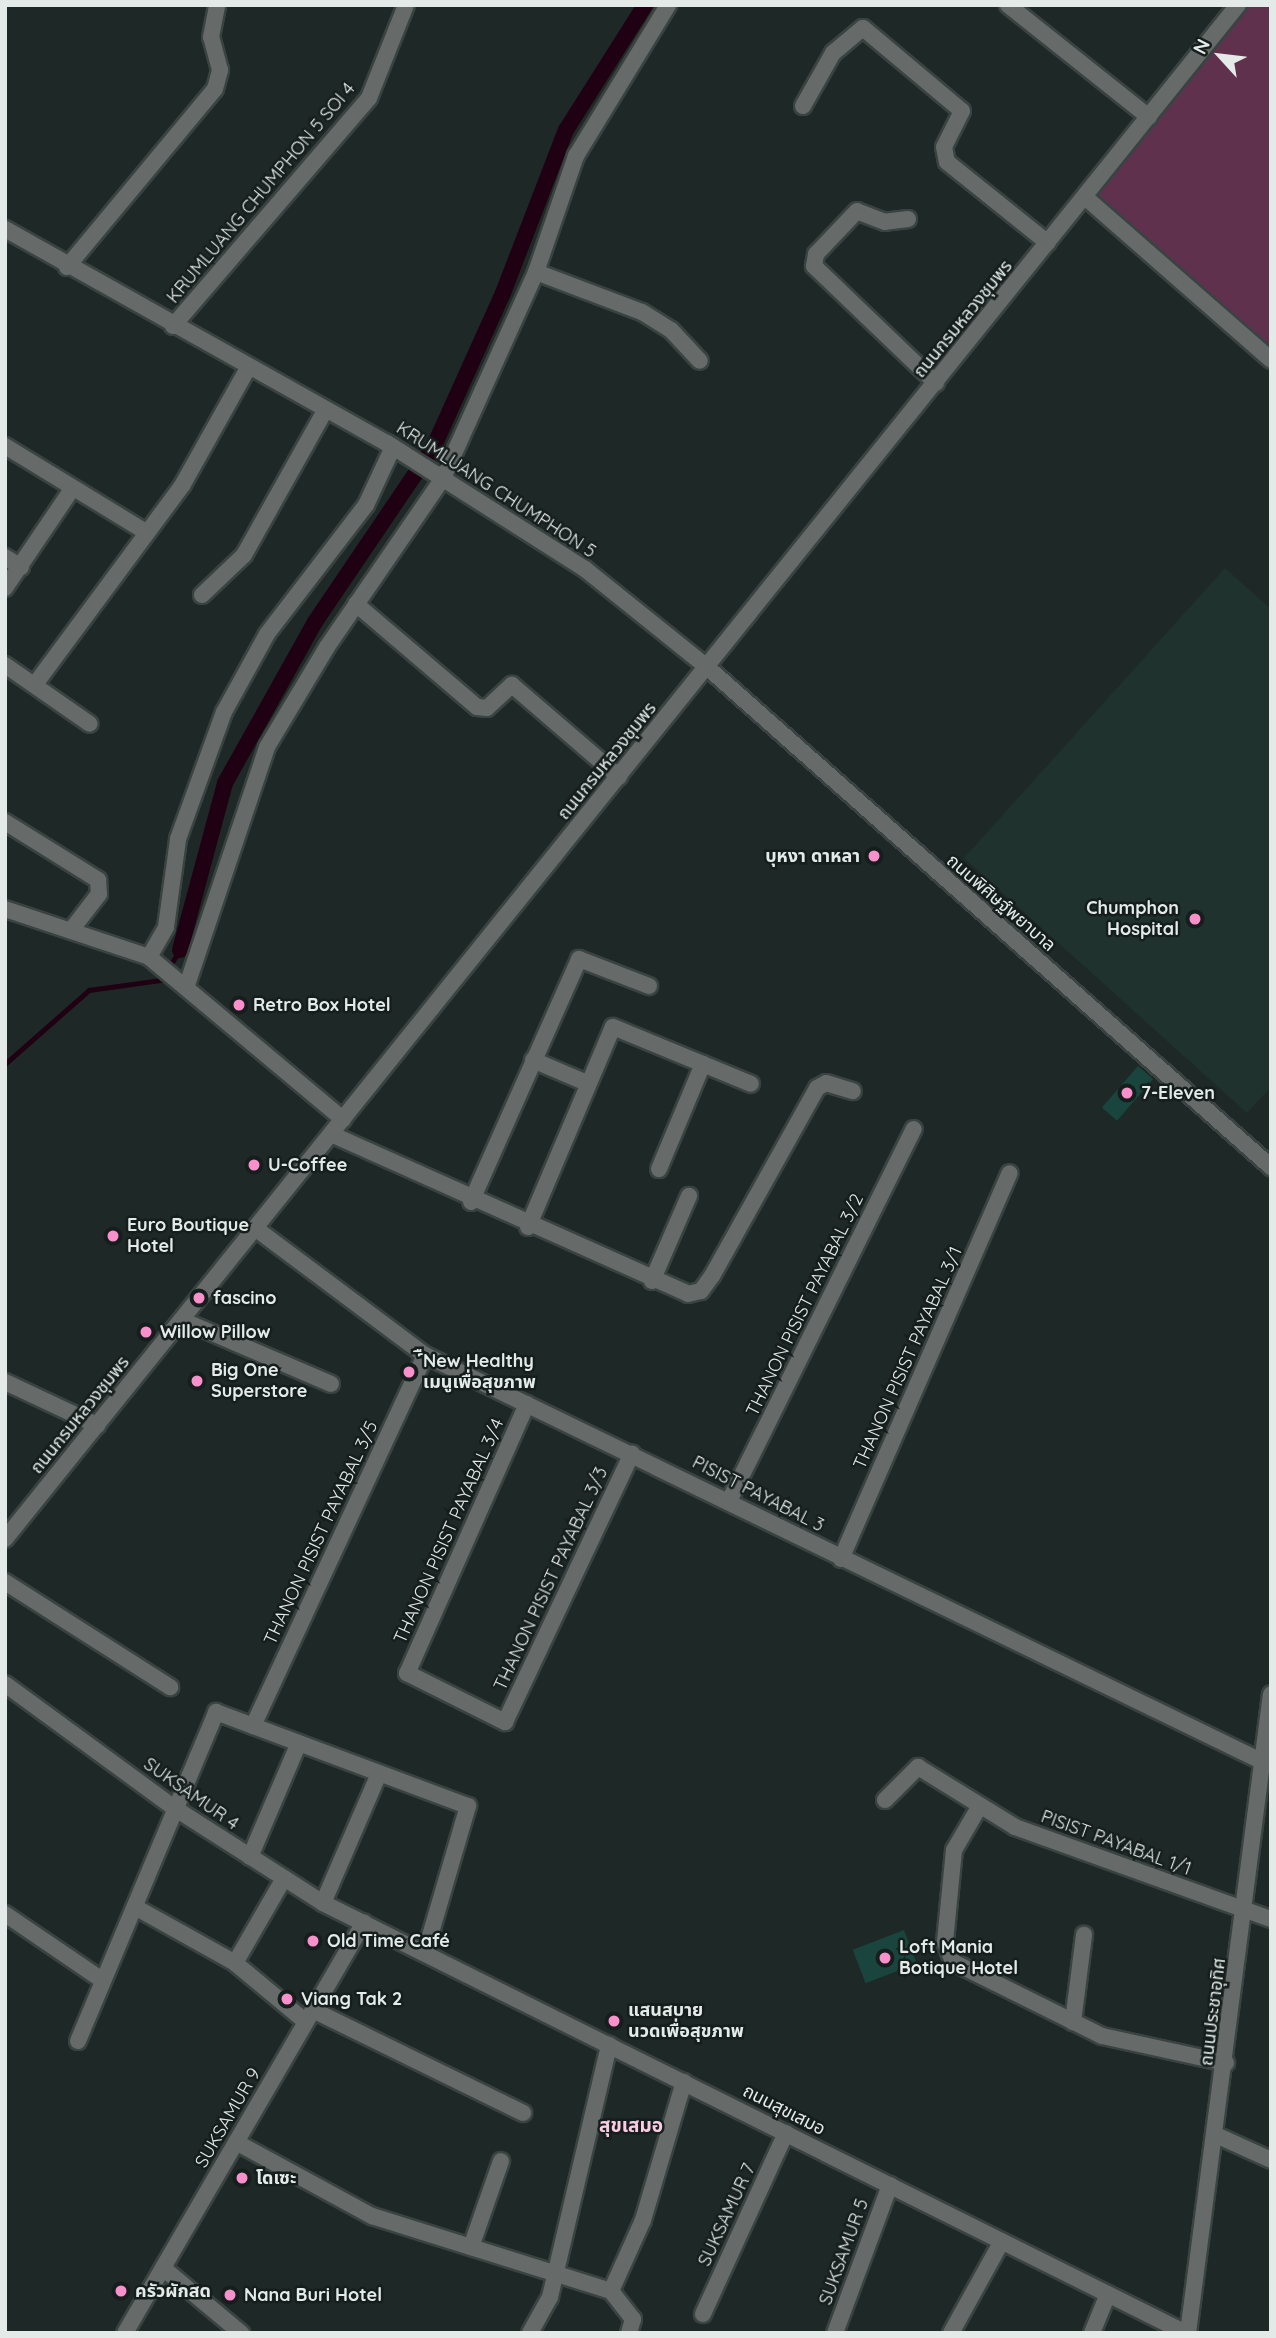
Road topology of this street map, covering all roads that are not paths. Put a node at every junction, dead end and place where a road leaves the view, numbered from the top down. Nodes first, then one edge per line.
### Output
1 (217, 5) edge
2 (406, 5) edge
3 (668, 5) edge
4 (1008, 5) edge
5 (1230, 8) edge
6 (803, 106) dead end
7 (1149, 117) junction
8 (1085, 197) junction
9 (908, 219) dead end
10 (5, 229) edge
11 (1048, 243) junction
12 (67, 267) junction
13 (536, 272) junction
14 (173, 326) junction
15 (1271, 360) edge
16 (700, 361) dead end
17 (248, 368) junction
18 (936, 383) junction
19 (326, 409) junction
20 (5, 446) edge
21 (395, 448) junction
22 (441, 477) junction
23 (72, 489) junction
24 (146, 532) junction
25 (5, 557) edge
26 (21, 567) junction
27 (5, 588) edge
28 (202, 595) dead end
29 (356, 604) junction
30 (5, 665) edge
31 (706, 667) junction
32 (36, 683) junction
33 (90, 724) dead end
34 (619, 777) junction
35 (5, 822) edge
36 (5, 909) edge
37 (72, 929) junction
38 (152, 959) junction
39 (184, 983) junction
40 (649, 986) dead end
41 (533, 1060) junction
42 (703, 1063) junction
43 (587, 1083) junction
44 (751, 1084) dead end
45 (853, 1091) dead end
46 (343, 1119) junction
47 (914, 1129) dead end
48 (331, 1135) junction
49 (1271, 1167) edge
50 (659, 1169) dead end
51 (1010, 1173) dead end
52 (689, 1196) dead end
53 (471, 1202) junction
54 (528, 1227) junction
55 (255, 1228) junction
56 (652, 1281) junction
57 (182, 1320) junction
58 (425, 1355) junction
59 (5, 1381) edge
60 (331, 1384) dead end
61 (527, 1404) junction
62 (97, 1425) junction
63 (632, 1453) junction
64 (730, 1499) junction
65 (5, 1539) edge
66 (841, 1559) junction
67 (5, 1582) edge
68 (5, 1684) edge
69 (170, 1687) dead end
70 (1271, 1695) edge
71 (505, 1722) joint
72 (253, 1726) junction
73 (298, 1745) junction
74 (1263, 1762) junction
75 (378, 1776) junction
76 (885, 1800) dead end
77 (176, 1809) junction
78 (978, 1809) junction
79 (250, 1857) junction
80 (284, 1878) junction
81 (323, 1903) junction
82 (135, 1907) junction
83 (1244, 1907) junction
84 (5, 1914) edge
85 (1271, 1919) edge
86 (364, 1922) junction
87 (1084, 1935) dead end
88 (425, 1953) junction
89 (235, 1962) junction
90 (99, 1978) junction
91 (309, 2016) junction
92 (1073, 2022) junction
93 (78, 2041) dead end
94 (609, 2045) junction
95 (1226, 2063) junction
96 (684, 2082) junction
97 (523, 2113) dead end
98 (786, 2133) junction
99 (1216, 2134) junction
100 (236, 2142) junction
101 (1271, 2160) edge
102 (501, 2161) dead end
103 (890, 2185) junction
104 (1002, 2241) junction
105 (471, 2247) junction
106 (163, 2268) junction
107 (556, 2273) junction
108 (611, 2291) junction
109 (1108, 2294) junction
110 (703, 2314) dead end
111 (125, 2333) edge
112 (241, 2333) edge
113 (530, 2333) edge
114 (629, 2333) edge
115 (835, 2333) edge
116 (951, 2333) edge
117 (1092, 2333) edge
118 (1187, 2333) edge

1 - 12 street
2 - 14 street, KRUMLUANG CHUMPHON 5 SOI 4
3 - 13 street
4 - 7 street
5 - 7 street, ถนนกรมหลวงชุมพร
6 - 11 street
7 - 8 street, ถนนกรมหลวงชุมพร
8 - 11 street, ถนนกรมหลวงชุมพร
8 - 15 street
9 - 18 street
10 - 12 street, KRUMLUANG CHUMPHON 5
11 - 18 street, ถนนกรมหลวงชุมพร
12 - 14 street, KRUMLUANG CHUMPHON 5
13 - 16 street
13 - 22 street
14 - 17 street, KRUMLUANG CHUMPHON 5
17 - 19 street, KRUMLUANG CHUMPHON 5
17 - 24 street
18 - 31 street, ถนนกรมหลวงชุมพร
19 - 21 street, KRUMLUANG CHUMPHON 5
19 - 28 street
20 - 23 street
21 - 22 street, KRUMLUANG CHUMPHON 5
21 - 38 street
22 - 29 street
22 - 31 street, KRUMLUANG CHUMPHON 5
23 - 24 street
23 - 26 street
24 - 32 street
25 - 26 street
26 - 27 street
29 - 34 street
29 - 39 street
30 - 32 street
31 - 34 street, ถนนกรมหลวงชุมพร
31 - 49 street, ถนนพิศิษฐ์พยาบาล
32 - 33 street
34 - 46 street, ถนนกรมหลวงชุมพร
35 - 37 street
36 - 37 street
37 - 38 street
38 - 39 street
39 - 46 street
40 - 41 street
41 - 43 street
41 - 53 street
42 - 43 street
42 - 44 street
42 - 50 street
43 - 54 street
45 - 56 street
46 - 48 street, ถนนกรมหลวงชุมพร
47 - 64 street, THANON PISIST PAYABAL 3/2
48 - 53 street
48 - 55 street, ถนนกรมหลวงชุมพร
51 - 66 street, THANON PISIST PAYABAL 3/1
52 - 56 street
53 - 54 street
54 - 56 street
55 - 57 street, ถนนกรมหลวงชุมพร
55 - 58 street, PISIST PAYABAL 3
57 - 60 street
57 - 62 street, ถนนกรมหลวงชุมพร
58 - 61 street, PISIST PAYABAL 3
58 - 72 street, THANON PISIST PAYABAL 3/5
59 - 62 street
61 - 63 street, PISIST PAYABAL 3
61 - 71 street, THANON PISIST PAYABAL 3/4
62 - 65 street, ถนนกรมหลวงชุมพร
63 - 64 street, PISIST PAYABAL 3
63 - 71 street, THANON PISIST PAYABAL 3/3
64 - 66 street, PISIST PAYABAL 3
66 - 74 street, PISIST PAYABAL 3
67 - 69 street
68 - 77 street, SUKSAMUR 4
70 - 74 street, ถนนประชาอุทิศ
72 - 73 street
72 - 77 street
73 - 75 street
73 - 79 street
74 - 83 street, ถนนประชาอุทิศ
75 - 81 street
75 - 88 street
76 - 78 street, PISIST PAYABAL 1/1
77 - 79 street, SUKSAMUR 4
77 - 82 street
78 - 83 street, PISIST PAYABAL 1/1
78 - 92 street
79 - 80 street, SUKSAMUR 4
80 - 81 street, SUKSAMUR 4
80 - 89 street
81 - 86 street, SUKSAMUR 4
82 - 89 street
82 - 90 street
83 - 85 street, PISIST PAYABAL 1/1
83 - 95 street, ถนนประชาอุทิศ
84 - 90 street
86 - 88 street, ถนนสุขเสมอ
86 - 91 street, SUKSAMUR 9
87 - 92 street
88 - 94 street, ถนนสุขเสมอ
89 - 91 street
90 - 93 street
91 - 97 street
91 - 100 street, SUKSAMUR 9
92 - 95 street
94 - 96 street, ถนนสุขเสมอ
94 - 107 street
95 - 99 street, ถนนประชาอุทิศ
96 - 98 street, ถนนสุขเสมอ
96 - 108 street
98 - 103 street, ถนนสุขเสมอ
98 - 110 street, SUKSAMUR 7
99 - 101 street
99 - 118 street, ถนนประชาอุทิศ
100 - 105 street
100 - 106 street, SUKSAMUR 9
102 - 105 street
103 - 104 street, ถนนสุขเสมอ
103 - 115 street, SUKSAMUR 5
104 - 109 street, ถนนสุขเสมอ
104 - 116 street
105 - 107 street
106 - 111 street, SUKSAMUR 9
106 - 112 street
107 - 108 street
107 - 113 street
108 - 114 street
109 - 117 street
109 - 118 street, ถนนสุขเสมอ

